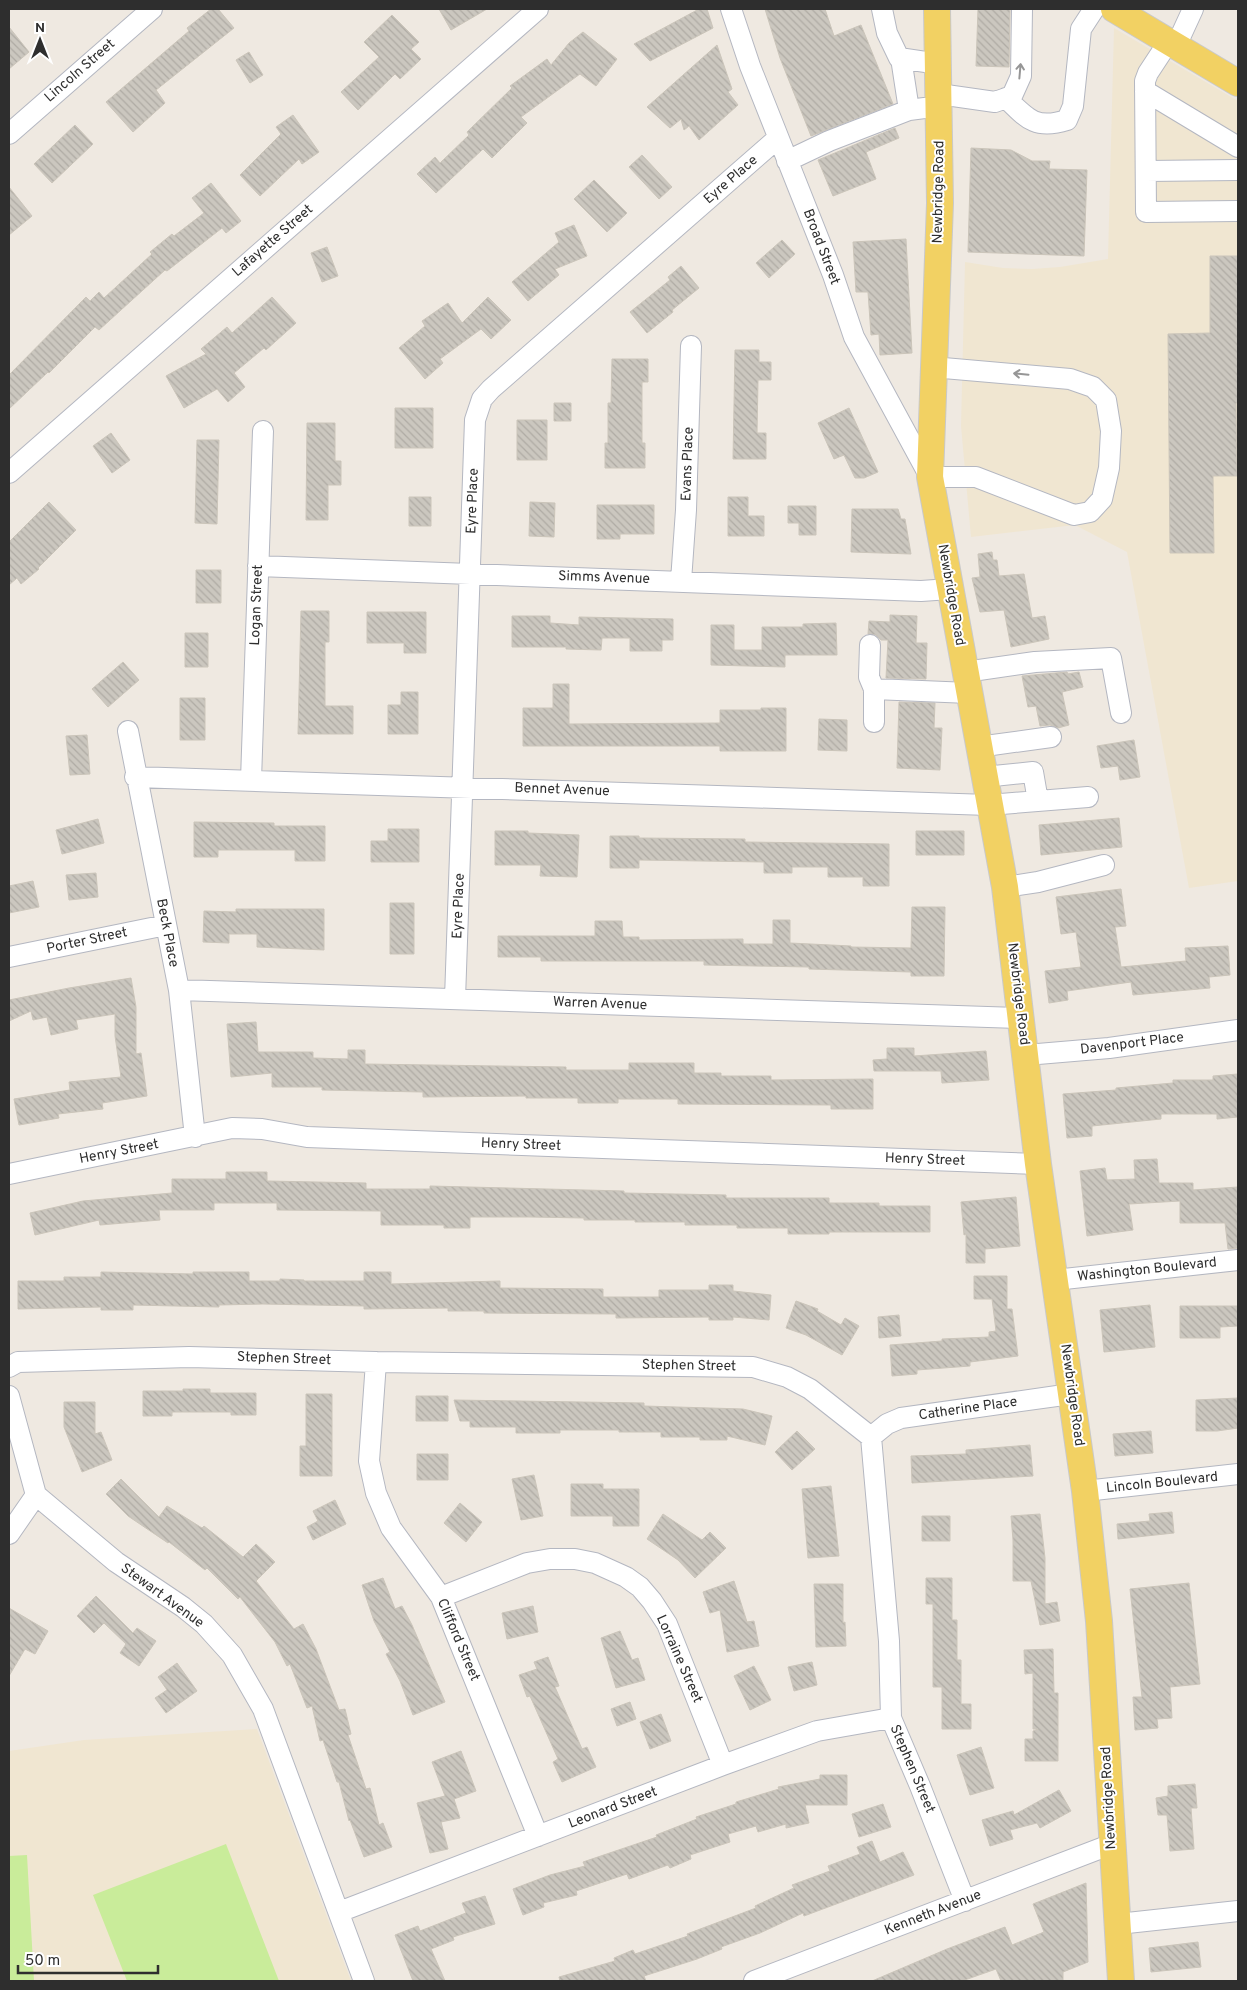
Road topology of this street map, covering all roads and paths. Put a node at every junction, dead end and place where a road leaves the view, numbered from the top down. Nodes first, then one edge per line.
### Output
1 (152, 9) edge
2 (538, 9) edge
3 (731, 9) edge
4 (882, 9) edge
5 (937, 9) edge
6 (1022, 9) edge
7 (1094, 9) edge
8 (1114, 9) edge
9 (1193, 9) edge
10 (1172, 44) junction
11 (901, 58) junction
12 (939, 64) junction
13 (1238, 83) edge
14 (1145, 91) junction
15 (1006, 98) junction
16 (939, 100) junction
17 (909, 110) junction
18 (9, 134) edge
19 (778, 138) junction
20 (1238, 147) edge
21 (787, 161) junction
22 (1238, 170) edge
23 (1146, 171) junction
24 (1238, 211) edge
25 (692, 346) dead end
26 (932, 366) junction
27 (263, 431) dead end
28 (9, 473) edge
29 (930, 477) junction
30 (258, 566) junction
31 (470, 574) junction
32 (681, 581) junction
33 (950, 589) junction
34 (870, 645) dead end
35 (967, 682) junction
36 (874, 689) junction
37 (1121, 713) dead end
38 (874, 722) dead end
39 (128, 732) dead end
40 (1051, 737) dead end
41 (978, 747) junction
42 (135, 777) junction
43 (984, 777) junction
44 (251, 780) junction
45 (463, 787) junction
46 (1088, 797) dead end
47 (1038, 801) junction
48 (989, 805) junction
49 (1104, 865) dead end
50 (1005, 887) junction
51 (166, 925) junction
52 (9, 958) edge
53 (179, 990) junction
54 (455, 999) junction
55 (1021, 1018) junction
56 (1238, 1030) edge
57 (1026, 1055) junction
58 (195, 1137) junction
59 (1038, 1164) junction
60 (9, 1174) edge
61 (1238, 1260) edge
62 (1055, 1280) junction
63 (376, 1362) junction
64 (9, 1367) edge
65 (1071, 1394) junction
66 (9, 1396) edge
67 (871, 1437) junction
68 (1238, 1474) edge
69 (1085, 1491) junction
70 (36, 1495) junction
71 (9, 1534) edge
72 (442, 1597) junction
73 (891, 1718) junction
74 (723, 1765) junction
75 (538, 1836) junction
76 (1112, 1844) junction
77 (965, 1900) junction
78 (1238, 1911) edge
79 (339, 1912) junction
80 (1118, 1924) junction
81 (364, 1981) edge
82 (754, 1981) edge
83 (1121, 1981) edge

1 - 18 street, Lincoln Street
2 - 28 street, Lafayette Street
3 - 19 street, Broad Street
4 - 11 street
5 - 12 main road, Newbridge Road
15 -> 6 street
7 - 15 street
8 - 10 main road
9 - 10 street
10 - 13 main road
10 - 14 street
11 - 12 street
11 - 17 street
12 - 16 main road, Newbridge Road
14 - 20 street
14 - 23 street
15 - 16 street
16 - 17 street
16 - 26 main road, Newbridge Road
17 - 21 street
19 - 21 street, Broad Street
19 - 31 street, Eyre Place
21 - 29 street, Broad Street
22 - 23 street
23 - 24 street
25 - 32 street, Evans Place
26 - 29 main road, Newbridge Road
29 -> 26 street
27 - 30 street, Logan Street
29 - 33 main road, Newbridge Road
30 - 31 street, Simms Avenue
30 - 44 street, Logan Street
31 - 32 street, Simms Avenue
31 - 45 street, Eyre Place
32 - 33 street, Simms Avenue
33 - 35 main road, Newbridge Road
34 - 36 street
35 - 36 street
35 - 37 street
35 - 41 main road, Newbridge Road
36 - 38 street
39 - 42 street, Beck Place
40 - 41 street
41 - 43 main road, Newbridge Road
42 - 44 street, Bennet Avenue
42 - 51 street, Beck Place
43 - 47 street
43 - 48 main road, Newbridge Road
44 - 45 street, Bennet Avenue
45 - 48 street, Bennet Avenue
45 - 54 street, Eyre Place
46 - 47 street, Bennet Avenue
47 - 48 street, Bennet Avenue
48 - 50 main road, Newbridge Road
49 - 50 street
50 - 55 main road, Newbridge Road
51 - 52 street, Porter Street
51 - 53 street, Beck Place
53 - 54 street, Warren Avenue
53 - 58 street, Beck Place
54 - 55 street, Warren Avenue
55 - 57 main road, Newbridge Road
56 - 57 street, Davenport Place
57 - 59 main road, Newbridge Road
58 - 59 street, Henry Street
58 - 60 street, Henry Street
59 - 62 main road, Newbridge Road
61 - 62 street, Washington Boulevard
62 - 65 main road, Newbridge Road
63 - 64 street, Stephen Street
63 - 67 street, Stephen Street
63 - 72 street, Clifford Street
65 - 67 street, Catherine Place
65 - 69 main road, Newbridge Road
66 - 70 street
67 - 73 street, Stephen Street
68 - 69 street, Lincoln Boulevard
69 - 76 main road, Newbridge Road
70 - 71 street
70 - 79 street, Stewart Avenue
72 - 74 street, Lorraine Street
72 - 75 street, Clifford Street
73 - 74 street, Leonard Street
73 - 77 street, Stephen Street
74 - 75 street, Leonard Street
75 - 79 street, Leonard Street
76 - 77 street, Kenneth Avenue
76 - 80 main road, Newbridge Road
77 - 82 street, Kenneth Avenue
78 - 80 street
79 - 81 street, Stewart Avenue
80 - 83 main road, Newbridge Road

